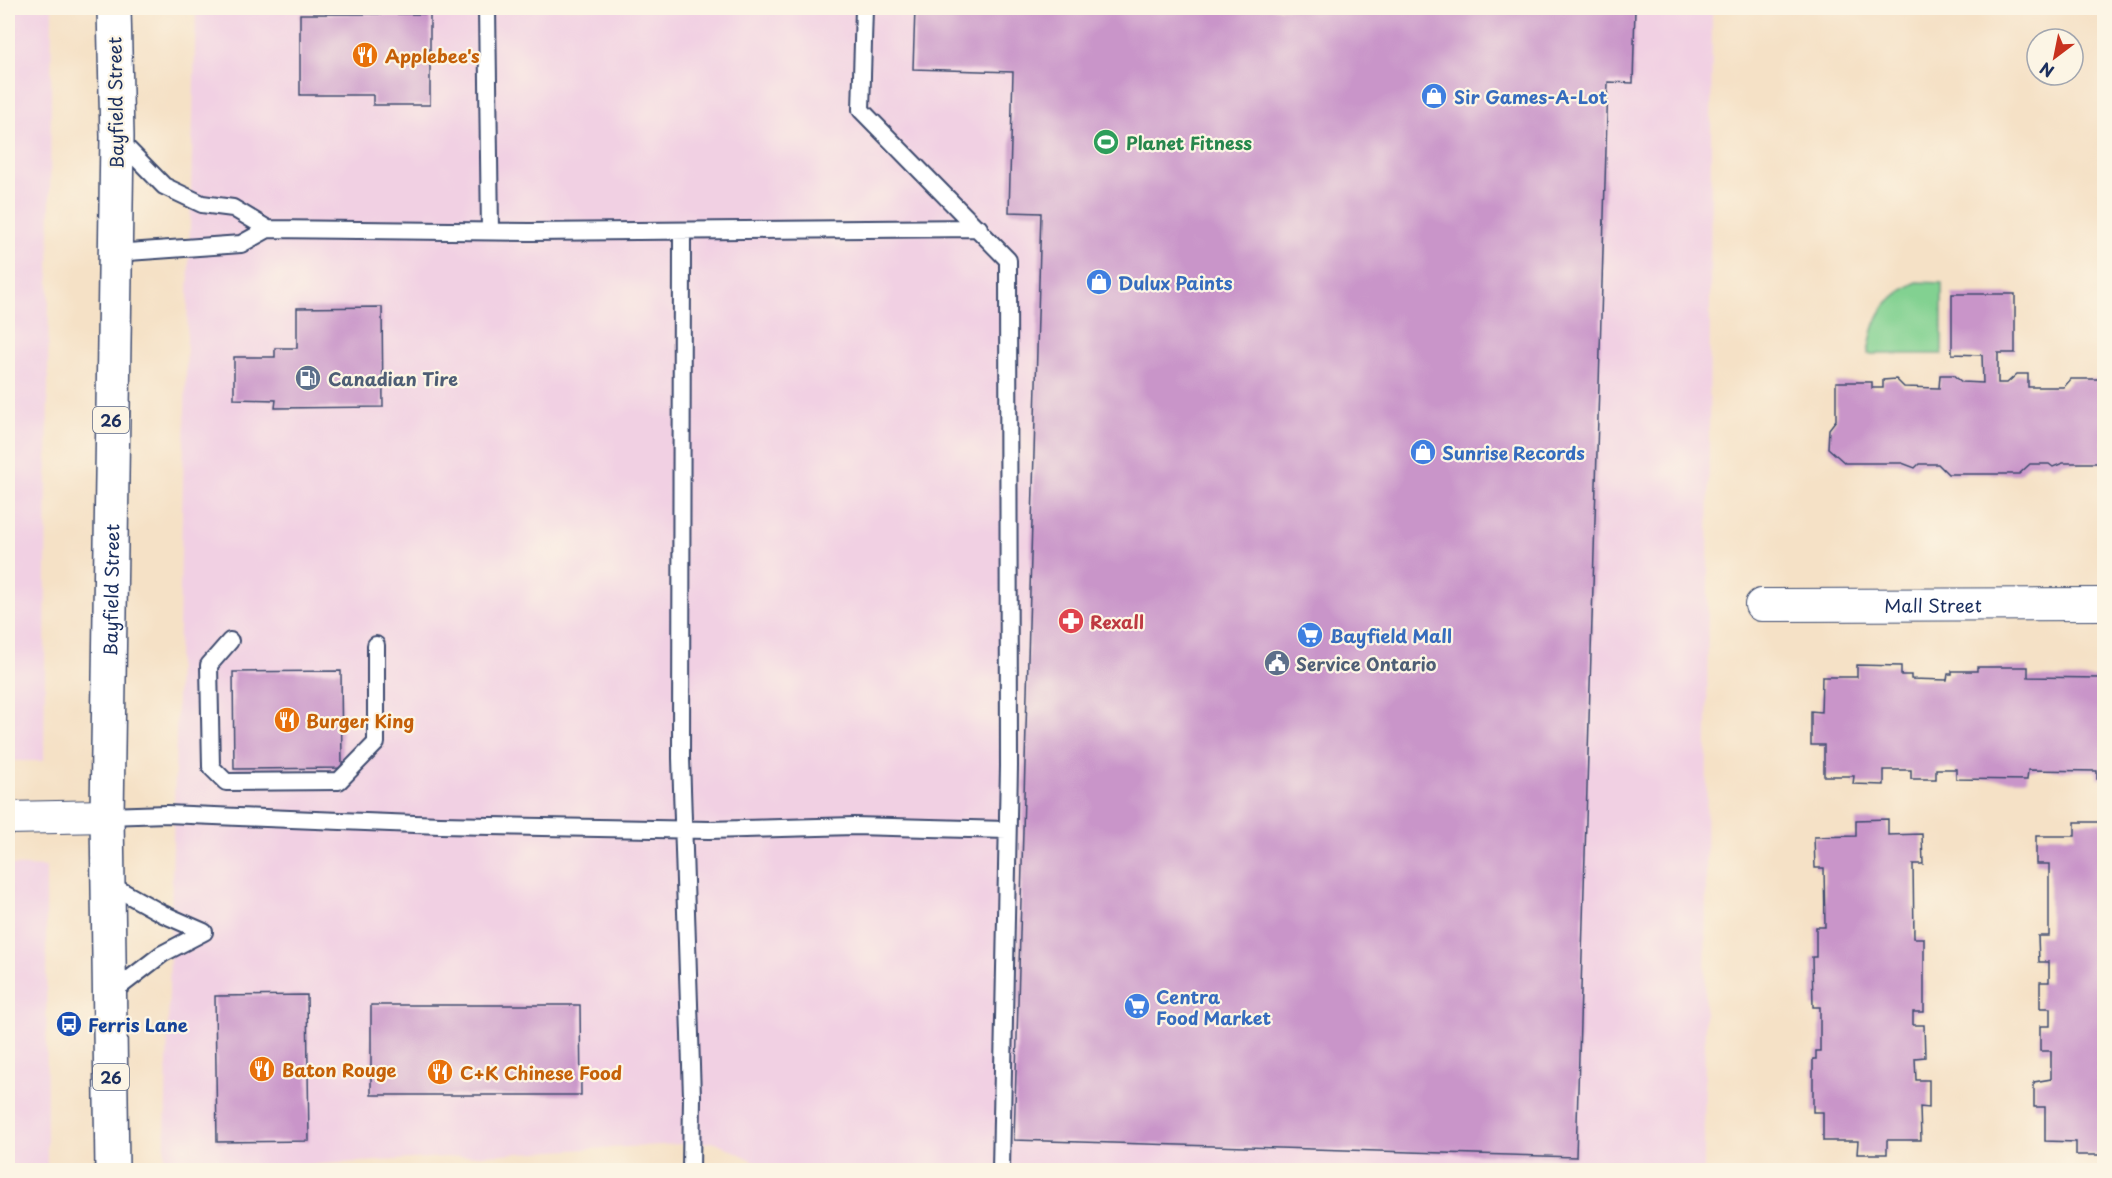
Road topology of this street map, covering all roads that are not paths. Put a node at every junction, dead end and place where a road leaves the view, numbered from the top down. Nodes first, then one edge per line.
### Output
1 (114, 8) edge
2 (487, 8) edge
3 (864, 8) edge
4 (117, 137) junction
5 (979, 228) junction
6 (268, 229) junction
7 (490, 231) junction
8 (682, 231) junction
9 (114, 253) junction
10 (2104, 604) edge
11 (1761, 605) dead end
12 (230, 641) dead end
13 (376, 645) dead end
14 (107, 816) junction
15 (8, 818) edge
16 (682, 829) junction
17 (1007, 830) junction
18 (107, 883) junction
19 (110, 994) junction
20 (112, 1170) edge
21 (691, 1170) edge
22 (1001, 1170) edge

1 - 4 main road, Bayfield Street / 26
2 - 7 lane
3 - 5 lane
4 - 6 lane
4 - 9 main road, Bayfield Street / 26
5 - 8 lane
5 - 17 lane
6 - 7 lane
6 - 9 lane
7 - 8 lane
8 - 16 lane
9 - 14 main road, Bayfield Street / 26
10 - 11 street, Mall Street
12 - 13 lane
14 - 15 street
14 - 16 lane
14 - 18 main road, Bayfield Street / 26
16 - 17 lane
16 - 21 lane
17 - 22 lane
18 - 19 main road, Bayfield Street / 26
18 - 19 lane
19 - 20 main road, Bayfield Street / 26

